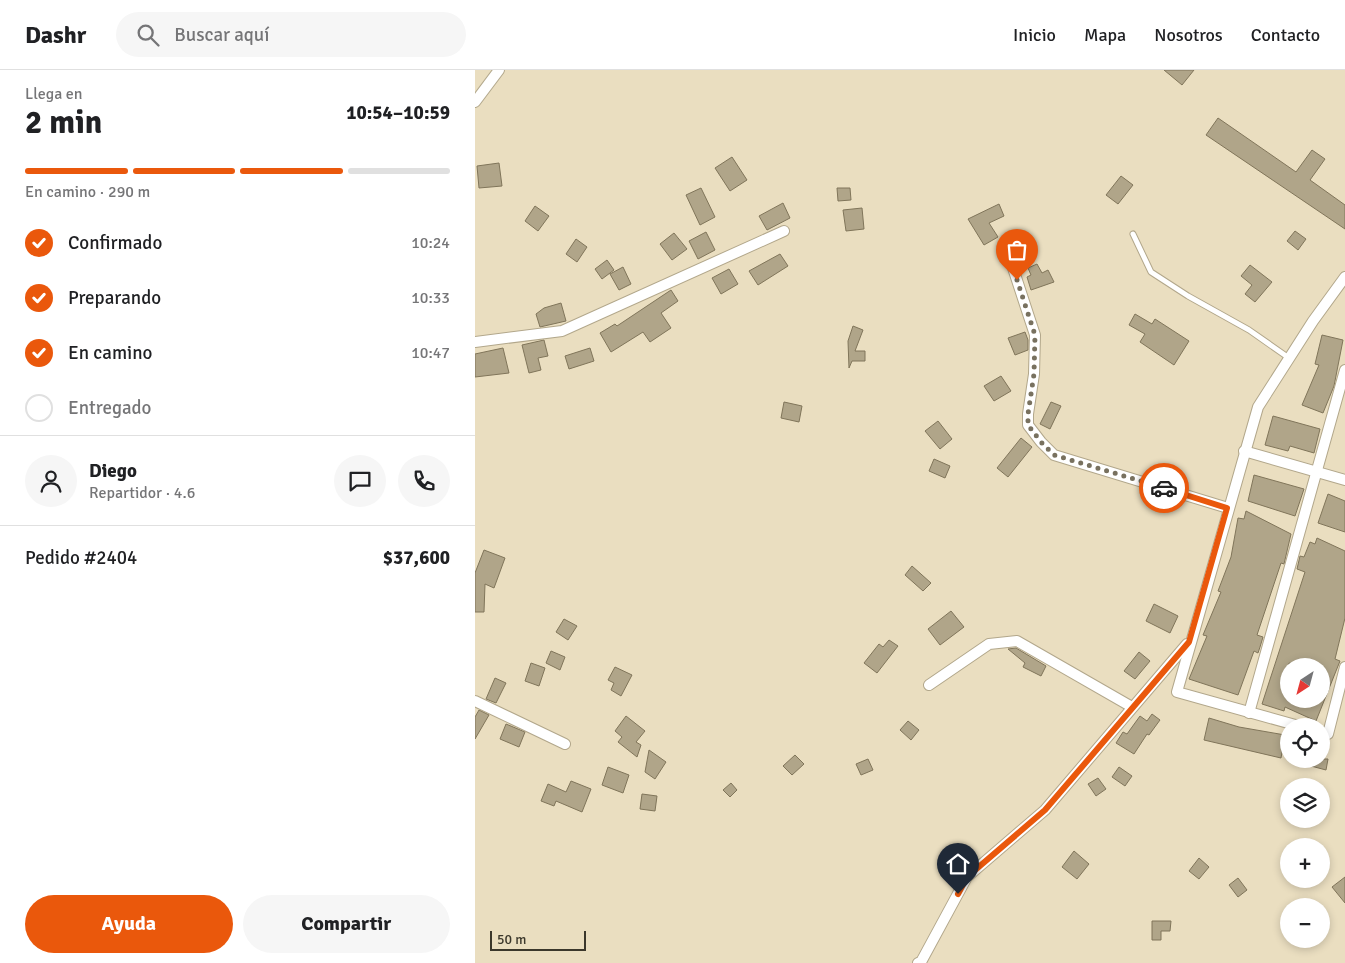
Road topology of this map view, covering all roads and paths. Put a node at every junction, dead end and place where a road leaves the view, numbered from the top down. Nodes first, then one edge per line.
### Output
1 (499, 70) edge
2 (475, 102) edge
3 (784, 232) dead end
4 (1133, 234) dead end
5 (1011, 262) dead end
6 (1345, 277) edge
7 (475, 342) edge
8 (1289, 358) junction
9 (1345, 370) edge
10 (1244, 450) junction
11 (1316, 471) junction
12 (1345, 480) edge
13 (1227, 508) junction
14 (1189, 642) junction
15 (1345, 667) edge
16 (929, 684) dead end
17 (475, 701) edge
18 (1133, 707) junction
19 (1249, 713) junction
20 (1280, 721) edge
21 (1330, 726) edge
22 (565, 744) dead end
23 (918, 963) edge

1 - 2 street
3 - 7 street
4 - 8 lane
5 - 13 street
6 - 8 street
8 - 10 street
9 - 11 street
10 - 11 street
10 - 13 street
11 - 12 street
11 - 19 street
13 - 14 street
14 - 18 street
14 - 19 street
15 - 21 street
16 - 18 street
17 - 22 street
18 - 23 street
19 - 20 street

